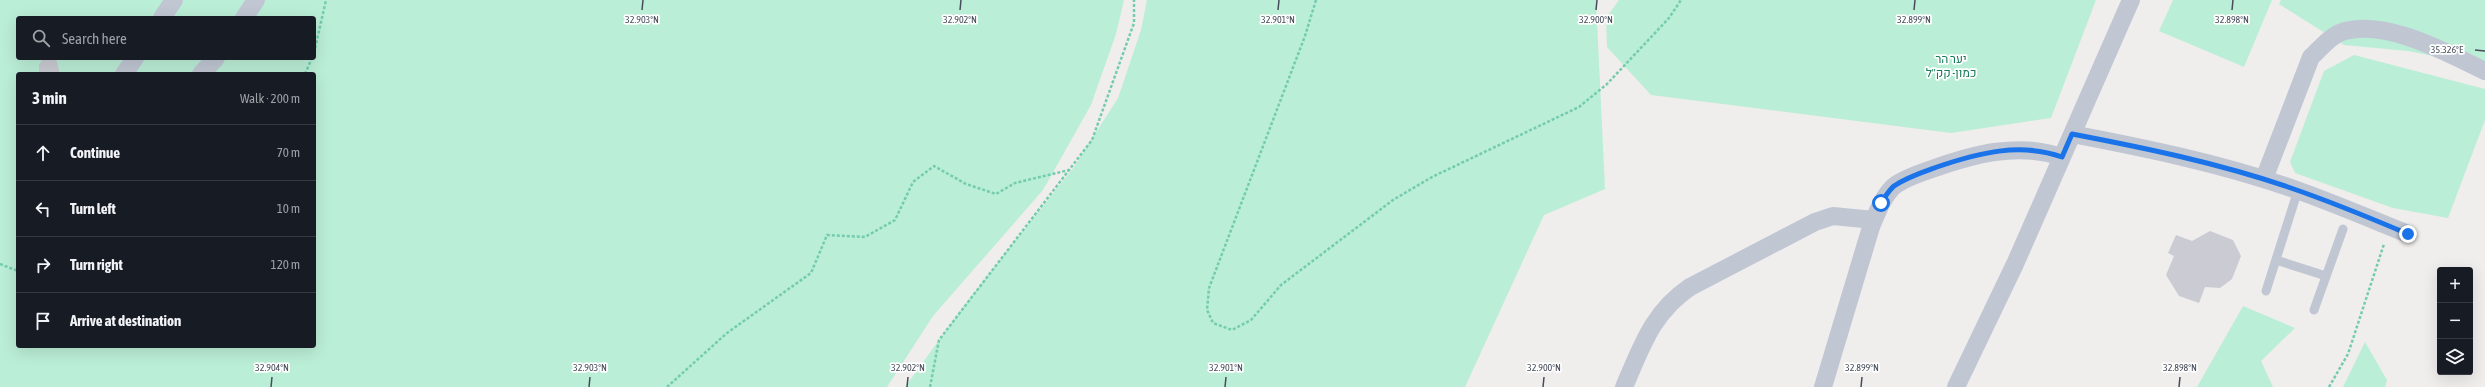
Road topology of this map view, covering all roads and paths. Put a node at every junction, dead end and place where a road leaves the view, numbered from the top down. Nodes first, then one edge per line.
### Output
1 (174, 0) edge
2 (256, 0) edge
3 (326, 0) edge
4 (1134, 0) edge
5 (1316, 0) edge
6 (1681, 0) edge
7 (2132, 0) edge
8 (163, 16) edge
9 (245, 16) edge
10 (316, 44) edge
11 (134, 60) edge
12 (214, 60) edge
13 (311, 60) edge
14 (2485, 71) edge
15 (125, 72) edge
16 (203, 72) edge
17 (306, 72) edge
18 (2072, 134) junction
19 (2062, 157) junction
20 (1069, 170) junction
21 (2264, 179) junction
22 (2298, 190) junction
23 (1874, 220) junction
24 (2390, 226) junction
25 (2343, 229) dead end
26 (2408, 234) dead end
27 (2276, 260) junction
28 (0, 264) edge
29 (16, 270) edge
30 (2326, 276) junction
31 (2266, 291) dead end
32 (2314, 310) dead end
33 (667, 387) edge
34 (930, 387) edge
35 (1624, 387) edge
36 (1823, 387) edge
37 (1956, 387) edge
38 (2329, 387) edge

1 - 8 street
2 - 9 street
3 - 10 path
4 - 20 path
5 - 6 path
7 - 18 street
11 - 15 street
12 - 16 street
13 - 17 path
14 - 21 street
18 - 19 street
18 - 21 street
19 - 23 street
19 - 37 street
20 - 33 path
20 - 34 path
21 - 22 street
22 - 24 street
22 - 27 lane
23 - 35 street
23 - 36 street
24 - 26 street
24 - 38 path
25 - 30 lane
27 - 30 lane
27 - 31 lane
28 - 29 path
30 - 32 lane

